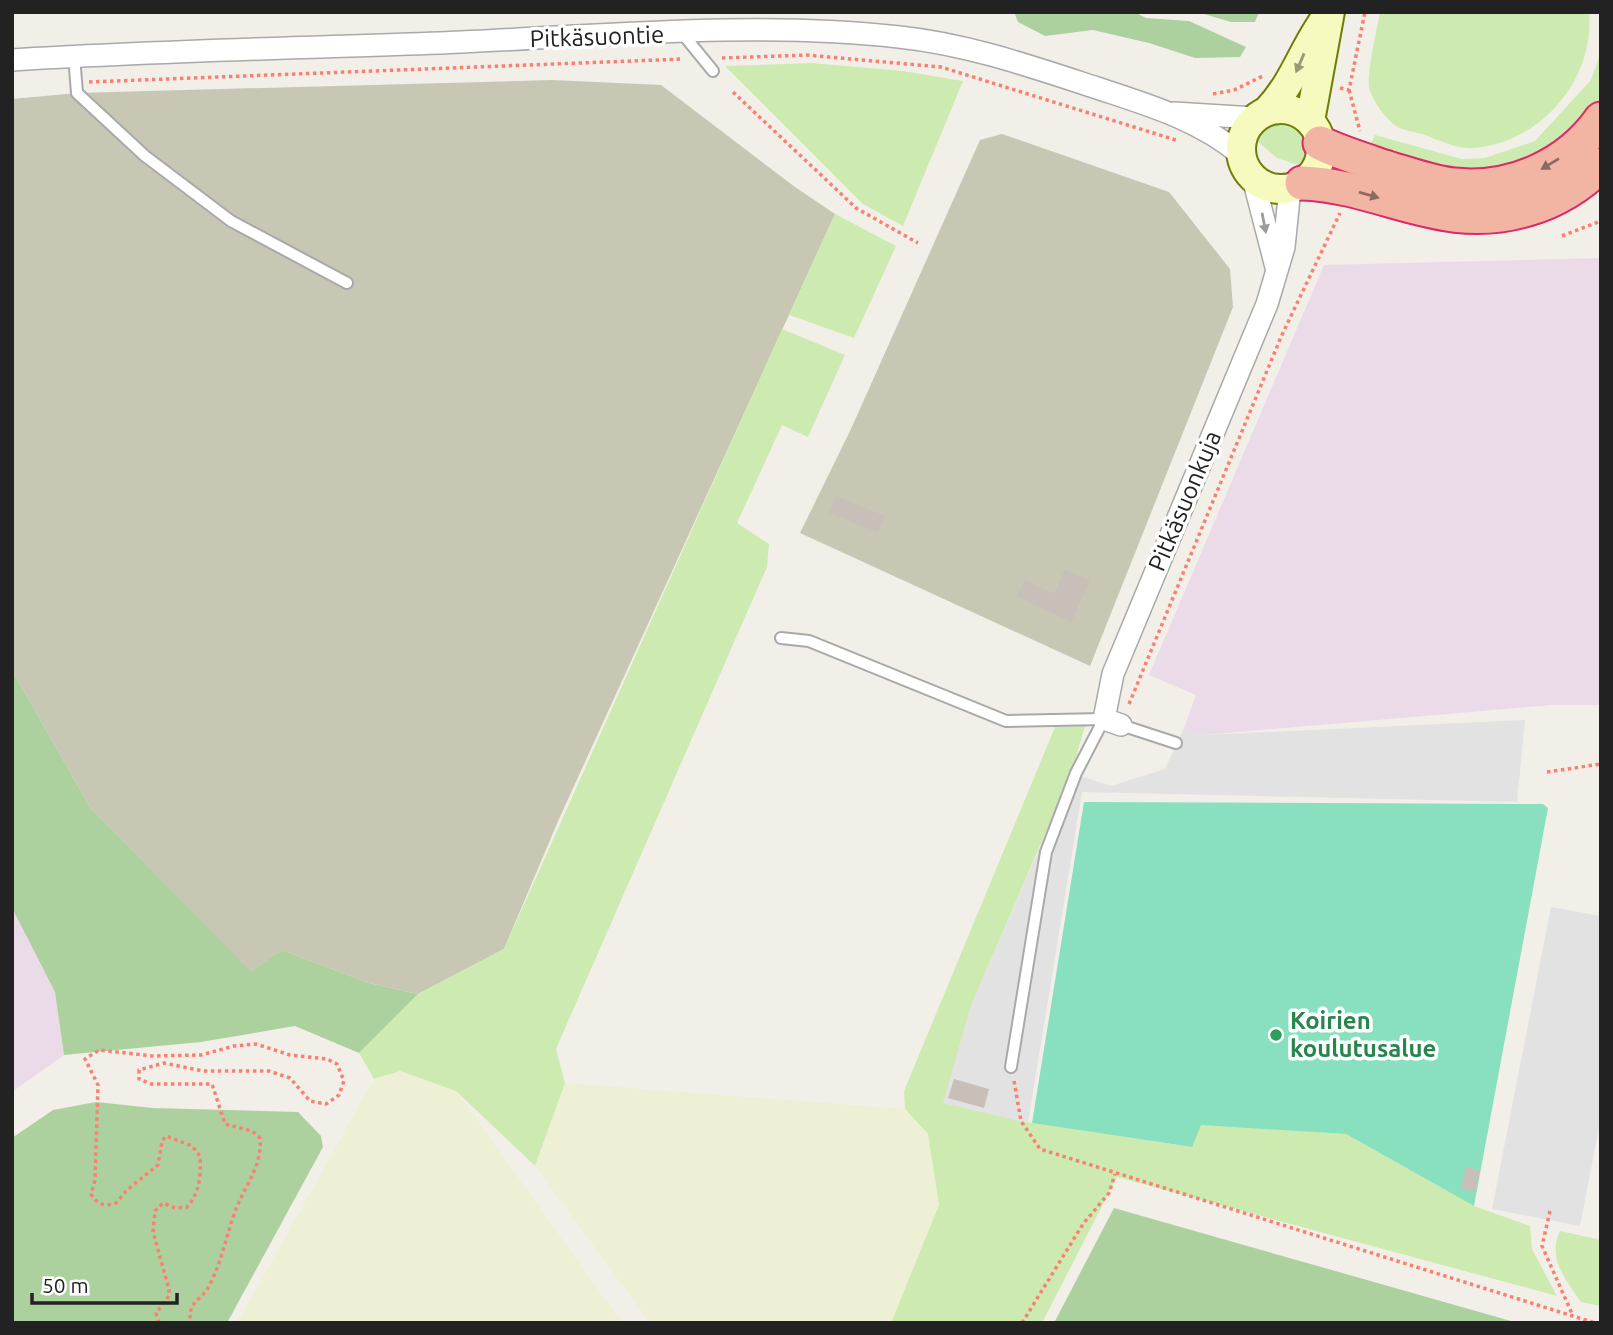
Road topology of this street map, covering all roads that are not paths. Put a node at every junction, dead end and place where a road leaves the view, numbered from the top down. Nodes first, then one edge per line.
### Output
1 (1330, 12) edge
2 (682, 33) junction
3 (74, 56) junction
4 (12, 60) edge
5 (713, 71) dead end
6 (1306, 80) junction
7 (1261, 114) junction
8 (1601, 119) edge
9 (1194, 120) junction
10 (1315, 132) junction
11 (1601, 165) edge
12 (1247, 167) junction
13 (1353, 174) junction
14 (1296, 186) junction
15 (1276, 267) junction
16 (347, 283) dead end
17 (781, 638) dead end
18 (1112, 722) junction
19 (1176, 743) dead end
20 (1011, 1067) road end

1 - 6 main road
2 - 3 street, Pitkäsuontie
2 - 5 lane
2 - 9 street, Pitkäsuontie
3 - 4 street, Pitkäsuontie
3 - 16 lane
6 -> 7 main road
6 - 10 main road
7 - 9 street, Pitkäsuontie
7 - 10 main road
7 - 12 main road
8 -> 13 highway
9 - 12 street, Pitkäsuontie
10 - 13 highway
10 - 14 main road
13 -> 11 highway
12 - 14 main road
12 -> 15 street
13 - 14 highway
14 - 15 street, Pitkäsuonkuja
15 - 18 street, Pitkäsuonkuja
17 - 18 lane
18 - 19 lane
18 - 20 lane

